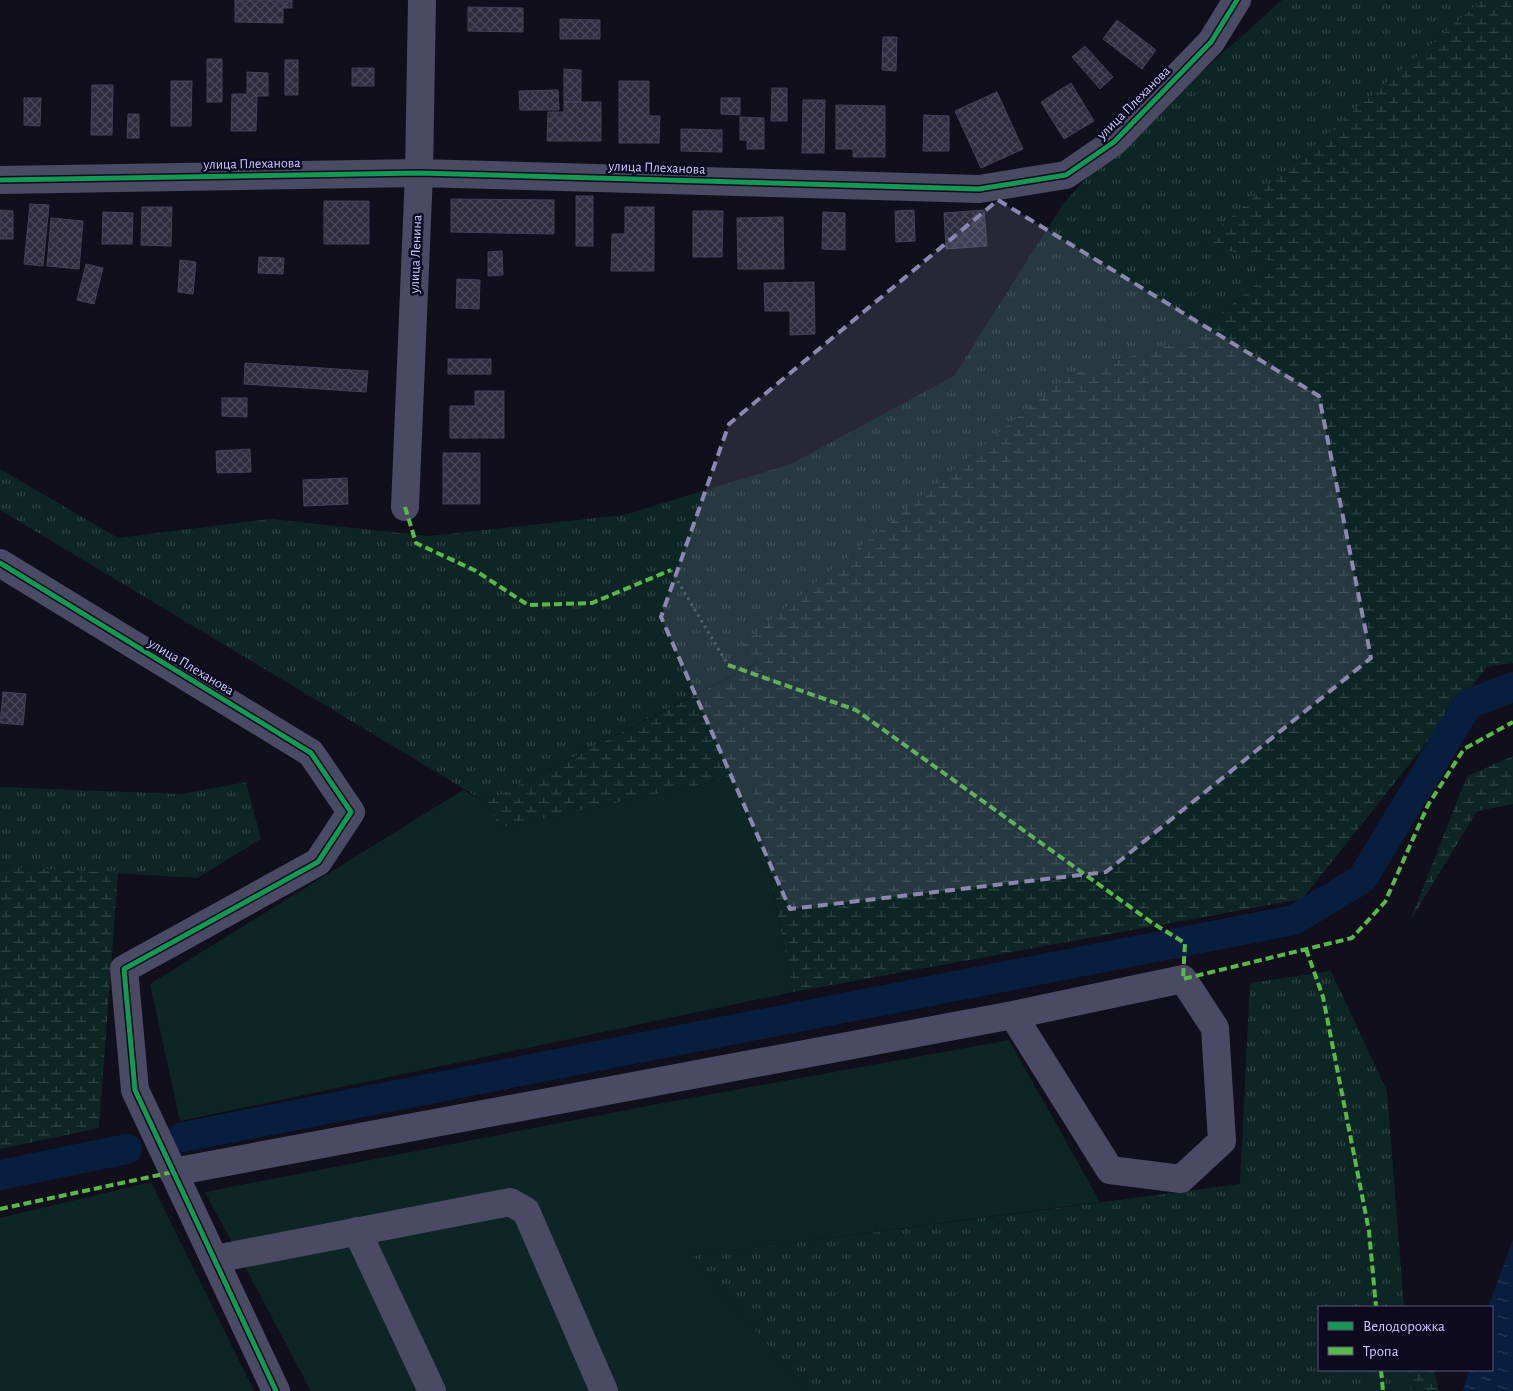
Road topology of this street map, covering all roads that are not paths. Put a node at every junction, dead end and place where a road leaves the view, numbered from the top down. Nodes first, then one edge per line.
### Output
1 (422, 0) edge
2 (1236, 0) edge
3 (419, 173) junction
4 (0, 180) edge
5 (405, 507) dead end
6 (0, 563) edge
7 (1013, 1015) junction
8 (173, 1172) junction
9 (357, 1231) junction
10 (215, 1259) junction
11 (276, 1391) edge
12 (432, 1391) edge
13 (604, 1391) edge

1 - 3 street, улица Ленина
2 - 3 street, улица Плеханова
3 - 4 street, улица Плеханова
3 - 5 street, улица Ленина
6 - 8 street, улица Плеханова
7 - 7 street
7 - 8 street
8 - 10 street
9 - 10 street
9 - 12 street
9 - 13 street
10 - 11 street

